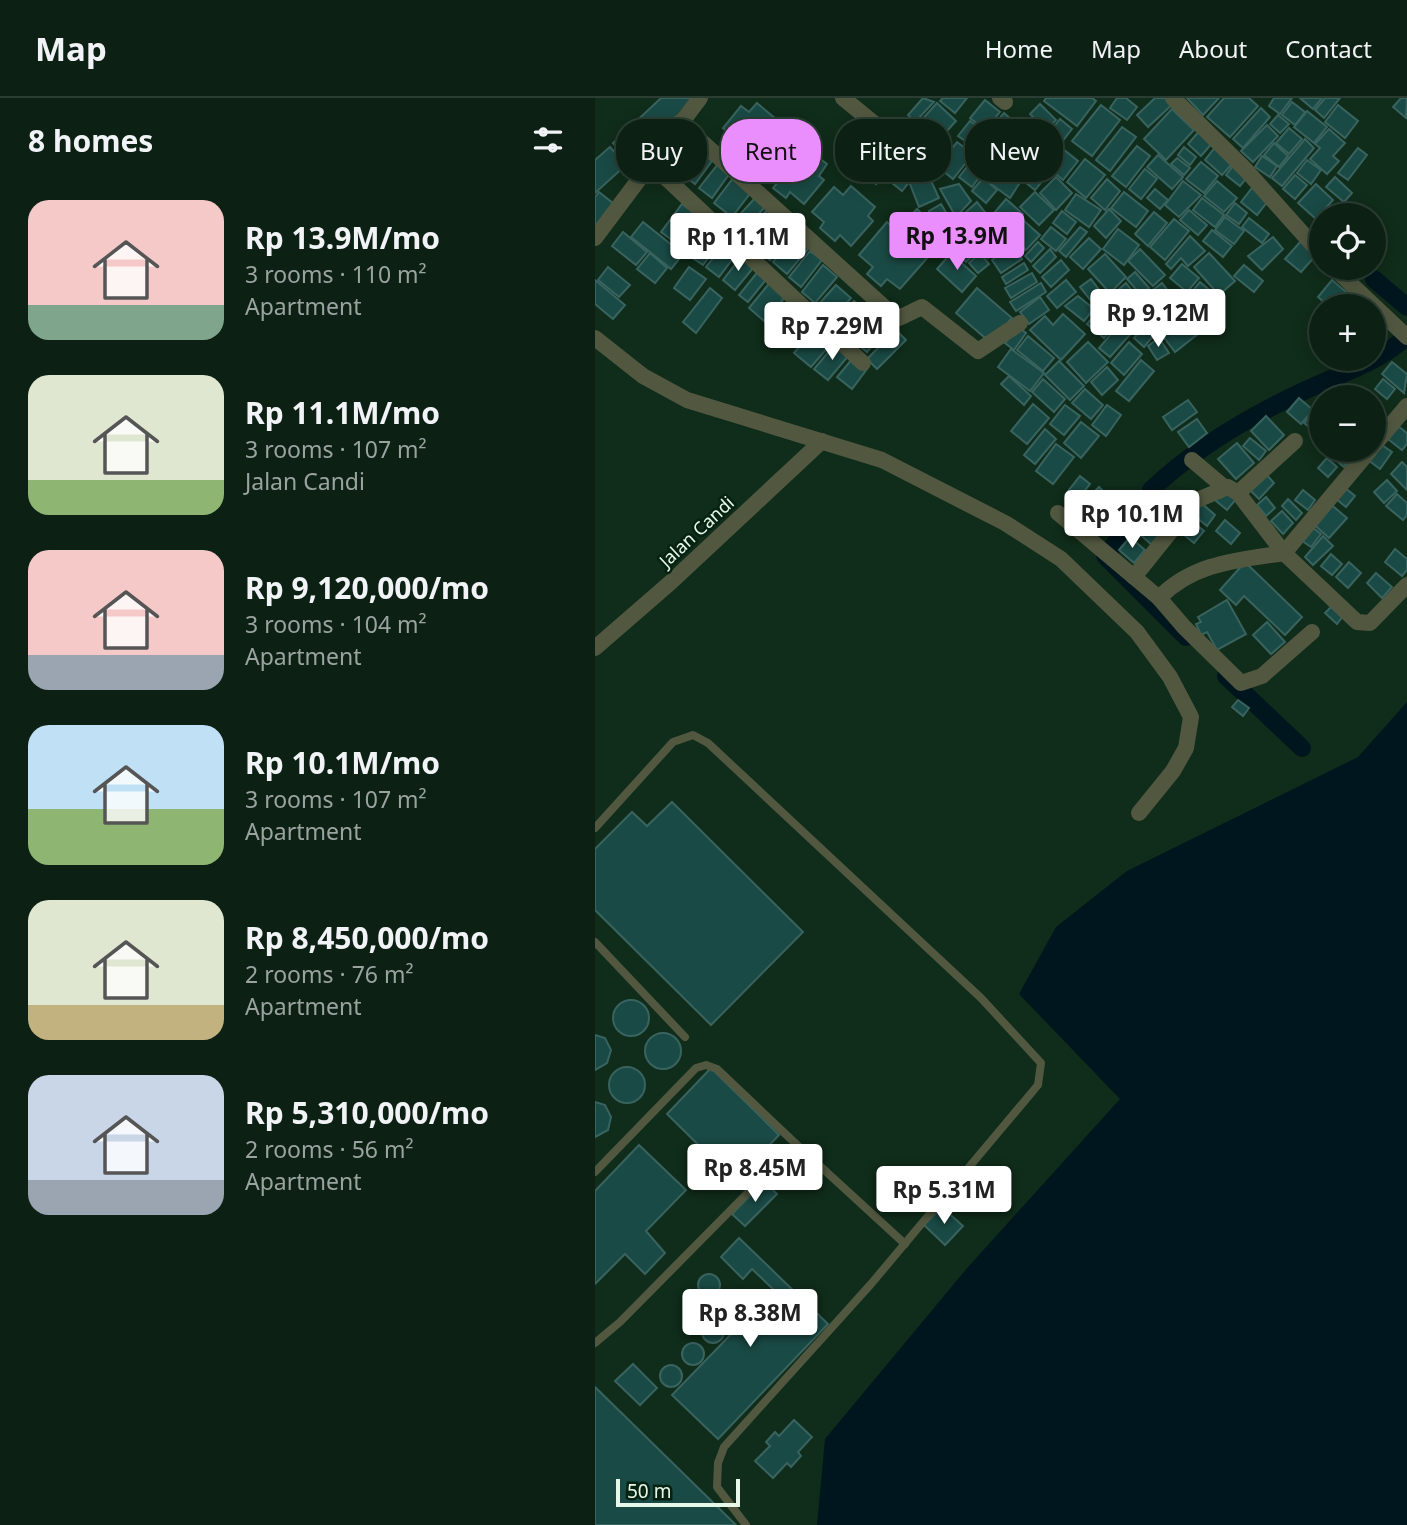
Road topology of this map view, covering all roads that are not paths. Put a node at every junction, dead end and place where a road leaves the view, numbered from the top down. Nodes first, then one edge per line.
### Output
1 (700, 98) edge
2 (843, 98) edge
3 (1173, 98) edge
4 (682, 119) edge
5 (869, 119) edge
6 (707, 146) edge
7 (635, 182) edge
8 (670, 182) edge
9 (595, 238) edge
10 (1309, 241) edge
11 (1347, 280) edge
12 (1020, 323) dead end
13 (1404, 334) edge
14 (595, 338) edge
15 (863, 363) dead end
16 (1407, 406) edge
17 (1386, 431) edge
18 (822, 441) junction
19 (1295, 441) dead end
20 (1192, 460) dead end
21 (1360, 462) edge
22 (1231, 490) junction
23 (1058, 513) dead end
24 (1284, 553) junction
25 (1134, 577) junction
26 (1407, 585) edge
27 (1159, 598) junction
28 (1312, 632) dead end
29 (595, 648) edge
30 (1139, 813) dead end
31 (595, 828) edge
32 (595, 942) edge
33 (685, 1037) dead end
34 (796, 1144) junction
35 (595, 1172) edge
36 (905, 1244) junction
37 (595, 1343) edge
38 (746, 1525) edge

1 - 4 street
2 - 5 street
3 - 10 street
6 - 12 street
7 - 9 street
8 - 15 street
11 - 13 street
14 - 18 street
16 - 17 street
18 - 29 street, Jalan Candi
18 - 30 street
19 - 22 street
20 - 22 street
21 - 24 street
22 - 24 street
22 - 25 street
23 - 25 street
24 - 26 street
24 - 27 street
25 - 27 street
27 - 28 street
31 - 36 lane
32 - 33 lane
34 - 35 lane
34 - 36 lane
34 - 37 lane
36 - 38 lane

